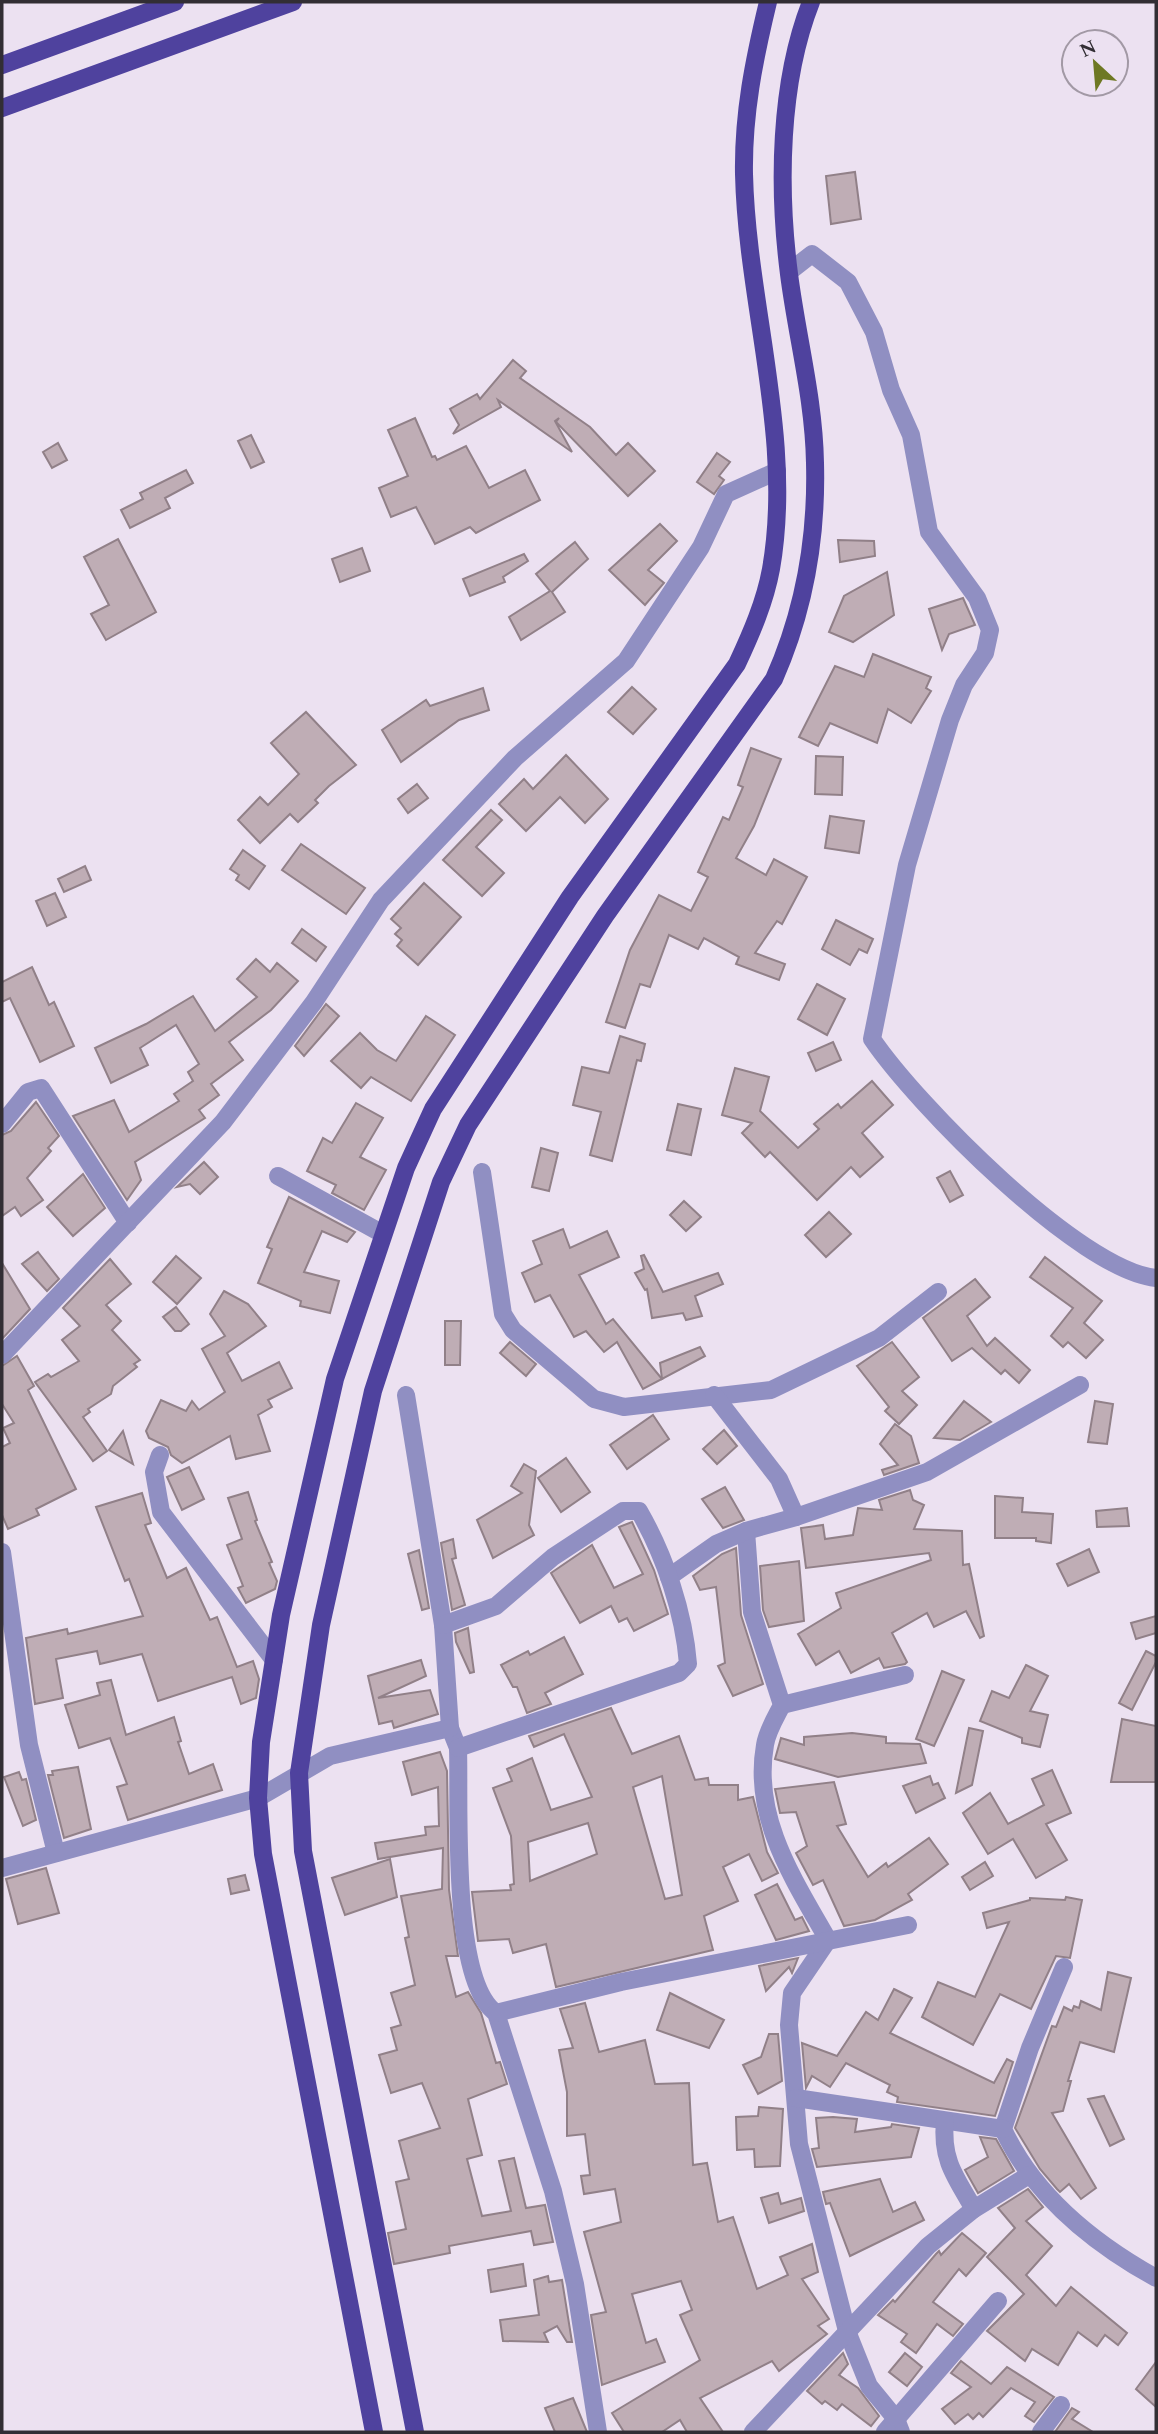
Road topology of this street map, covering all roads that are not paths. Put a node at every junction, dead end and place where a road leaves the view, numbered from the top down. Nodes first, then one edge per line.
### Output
1 (176, 2) edge
2 (293, 2) edge
3 (768, 2) edge
4 (811, 2) edge
5 (2, 65) edge
6 (2, 108) edge
7 (789, 272) junction
8 (777, 471) junction
9 (2, 1124) edge
10 (482, 1172) dead end
11 (278, 1177) dead end
12 (128, 1223) junction
13 (383, 1234) junction
14 (1156, 1278) edge
15 (938, 1292) dead end
16 (2, 1355) edge
17 (1080, 1385) dead end
18 (406, 1395) dead end
19 (714, 1395) junction
20 (160, 1455) dead end
21 (796, 1517) junction
22 (746, 1531) junction
23 (2, 1552) edge
24 (669, 1577) junction
25 (443, 1625) junction
26 (274, 1660) junction
27 (905, 1675) dead end
28 (782, 1705) junction
29 (450, 1728) junction
30 (458, 1748) junction
31 (299, 1773) junction
32 (258, 1798) junction
33 (56, 1853) junction
34 (2, 1868) edge
35 (908, 1925) dead end
36 (828, 1940) junction
37 (1064, 1967) dead end
38 (496, 2013) junction
39 (796, 2098) junction
40 (945, 2120) junction
41 (1003, 2129) junction
42 (1029, 2175) junction
43 (974, 2208) junction
44 (1156, 2278) edge
45 (998, 2301) dead end
46 (847, 2331) junction
47 (1061, 2404) dead end
48 (894, 2428) edge
49 (374, 2432) edge
50 (415, 2432) edge
51 (598, 2432) edge
52 (753, 2432) edge
53 (1041, 2432) edge

1 - 5 main road
2 - 6 main road
3 - 8 main road
4 - 7 main road
7 - 14 street
7 - 31 main road
8 - 12 street
8 - 13 main road
9 - 12 street
10 - 19 street
11 - 13 street
12 - 16 street
13 - 26 main road
15 - 19 street
17 - 21 street
18 - 25 street
19 - 21 street
20 - 26 street
21 - 22 street
22 - 24 street
22 - 28 street
23 - 33 street
24 - 25 street
24 - 30 street
25 - 29 street
26 - 32 main road
27 - 28 street
28 - 36 street
29 - 30 street
29 - 31 street
30 - 38 street
31 - 32 street
31 - 50 main road
32 - 33 street
32 - 49 main road
33 - 34 street
35 - 36 street
36 - 38 street
36 - 39 street
37 - 41 street
38 - 51 street
39 - 40 street
39 - 46 street
40 - 41 street
40 - 43 street
41 - 42 street
42 - 43 street
42 - 44 street
43 - 46 street
45 - 48 street
46 - 48 street
46 - 52 street
47 - 53 street

